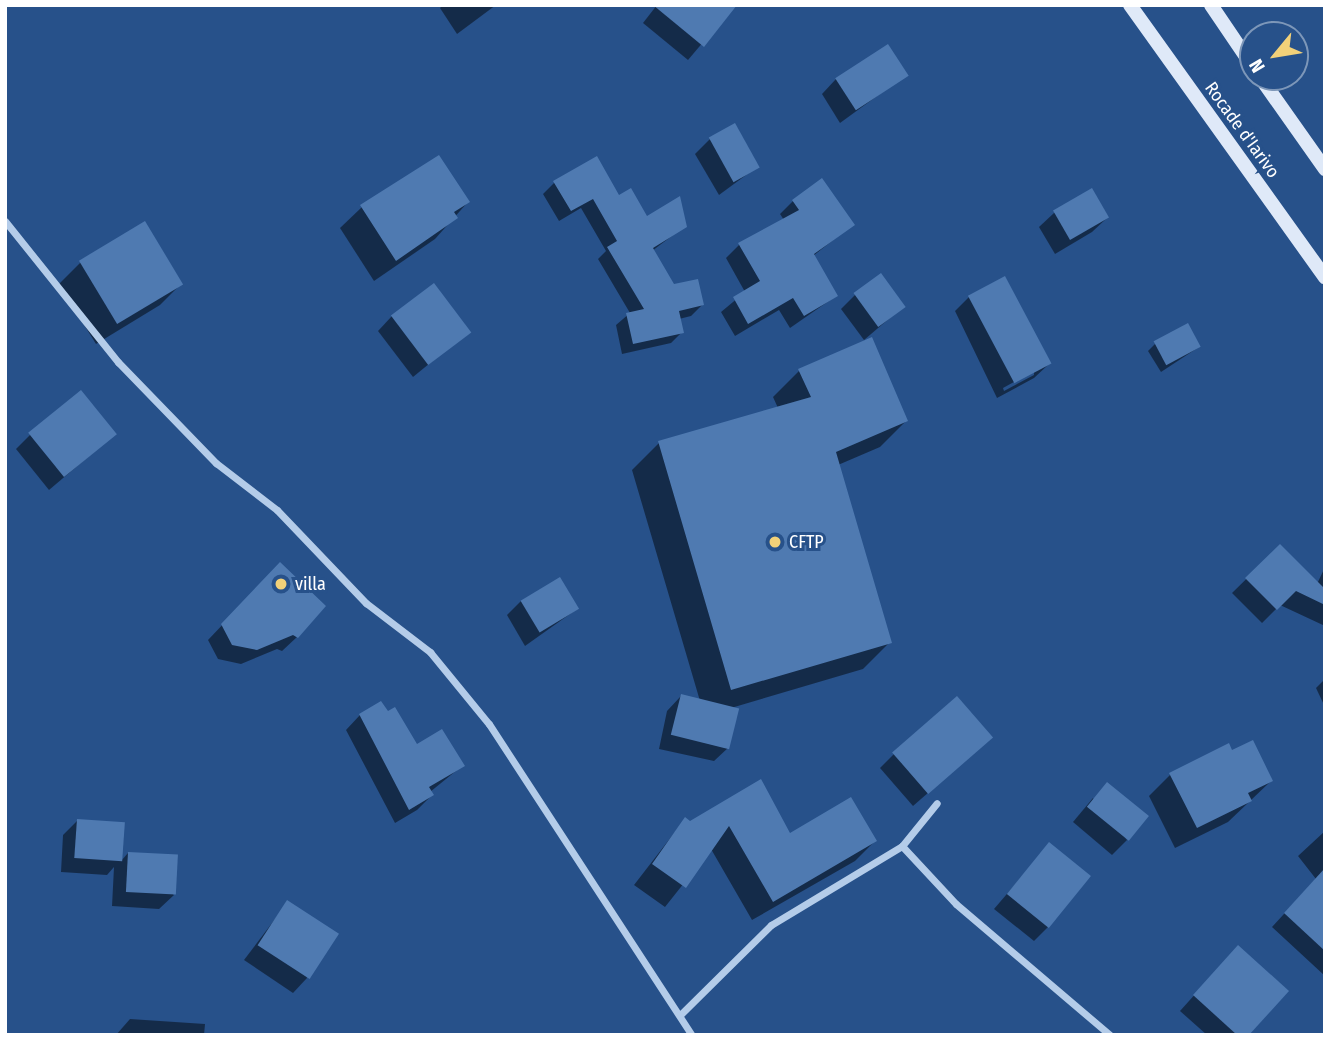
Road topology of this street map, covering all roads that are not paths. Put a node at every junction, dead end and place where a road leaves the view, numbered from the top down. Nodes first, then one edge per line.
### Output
1 (1130, 5) edge
2 (1211, 5) edge
3 (1239, 46) edge
4 (1270, 91) edge
5 (1325, 169) edge
6 (5, 221) edge
7 (1325, 277) edge
8 (937, 803) dead end
9 (902, 846) junction
10 (680, 1015) junction
11 (692, 1035) edge
12 (1110, 1035) edge

1 - 7 main road, Rocade d'Iarivo
2 - 3 main road
4 - 5 main road
6 - 10 street
8 - 9 street
9 - 10 street
9 - 12 street
10 - 11 street

